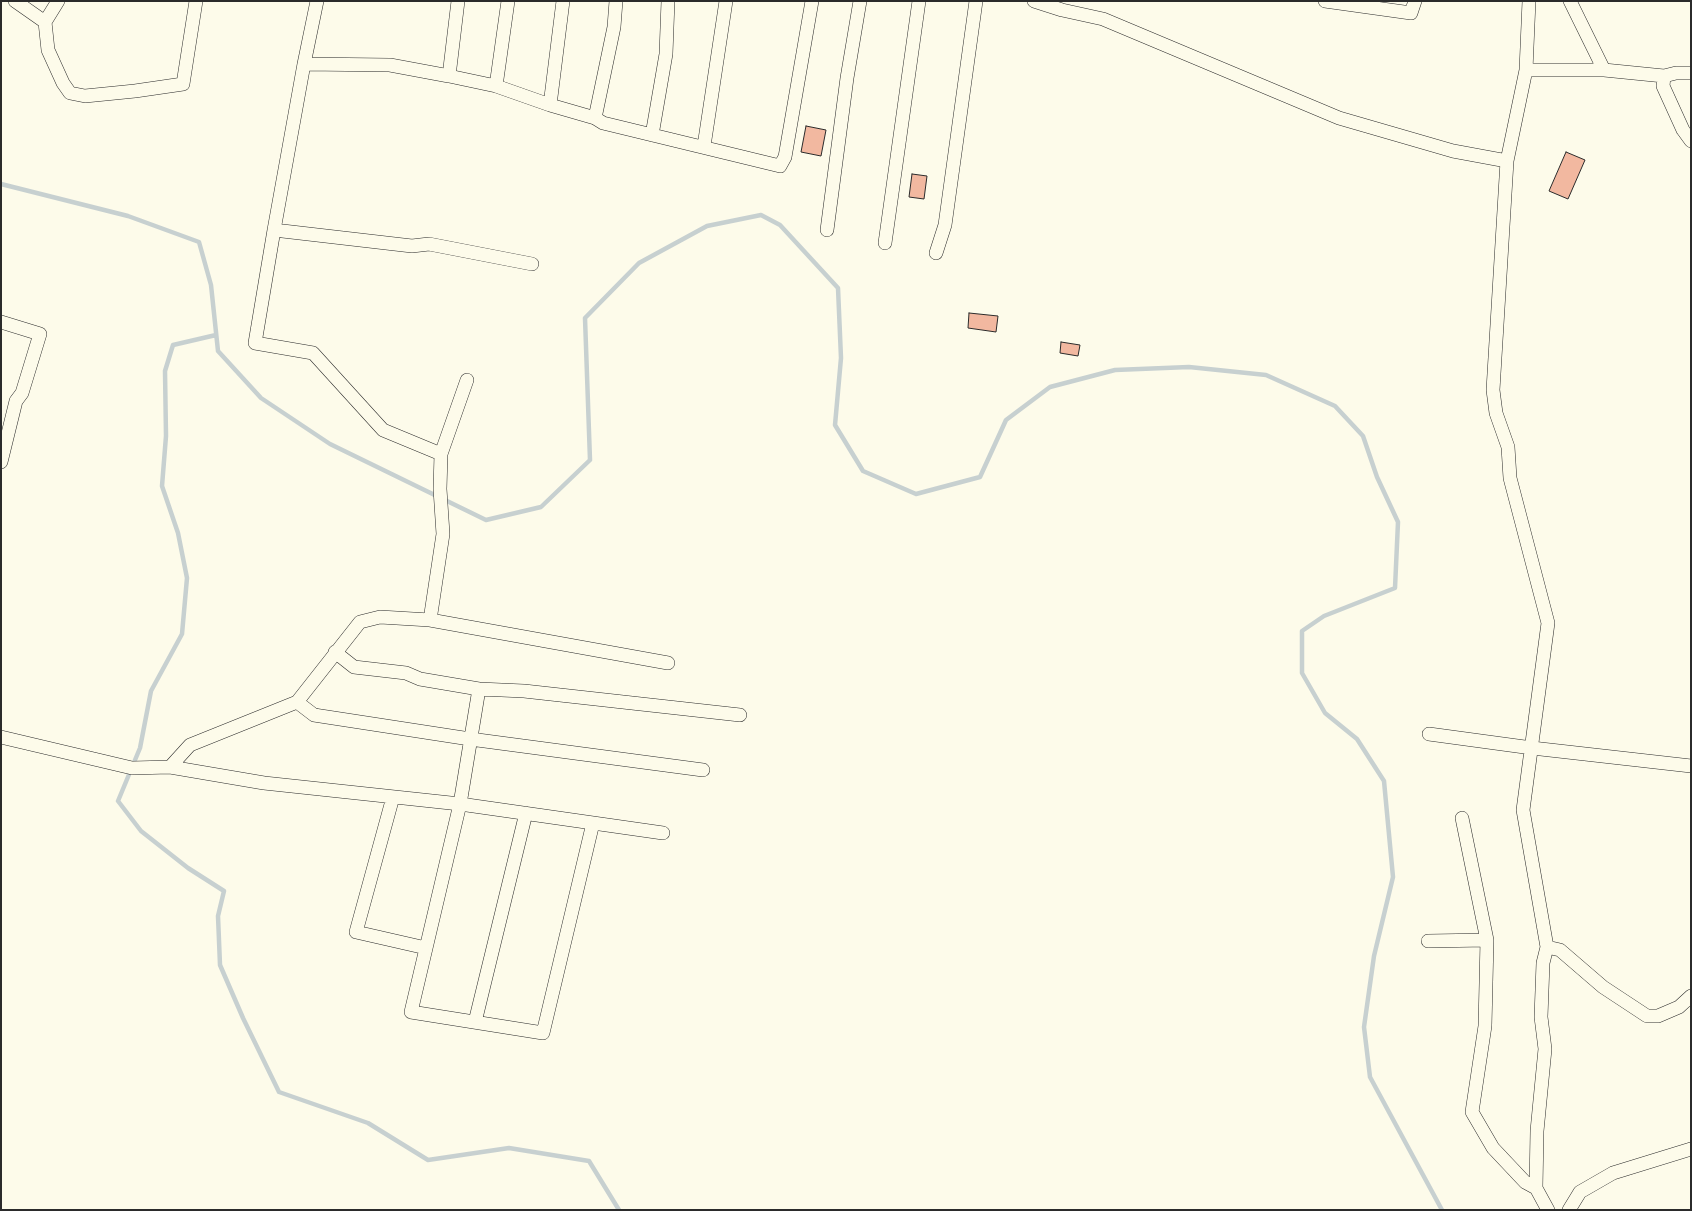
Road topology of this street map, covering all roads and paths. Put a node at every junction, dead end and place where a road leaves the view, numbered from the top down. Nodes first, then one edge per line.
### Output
1 (15, 1) edge
2 (58, 1) edge
3 (196, 1) edge
4 (317, 1) edge
5 (458, 1) edge
6 (508, 1) edge
7 (563, 1) edge
8 (616, 1) edge
9 (668, 1) edge
10 (726, 1) edge
11 (812, 1) edge
12 (860, 1) edge
13 (919, 1) edge
14 (976, 1) edge
15 (1034, 1) edge
16 (1325, 1) edge
17 (1415, 1) edge
18 (1529, 1) edge
19 (1570, 1) edge
20 (44, 22) junction
21 (304, 64) junction
22 (1526, 70) junction
23 (1604, 70) junction
24 (1691, 73) edge
25 (449, 76) junction
26 (1664, 76) junction
27 (496, 86) junction
28 (550, 105) junction
29 (595, 118) junction
30 (652, 136) junction
31 (1691, 141) edge
32 (704, 146) junction
33 (1507, 161) junction
34 (274, 230) junction
35 (827, 230) dead end
36 (885, 243) dead end
37 (936, 253) dead end
38 (532, 264) dead end
39 (1, 322) edge
40 (467, 380) dead end
41 (441, 454) junction
42 (1, 462) edge
43 (430, 620) junction
44 (335, 652) junction
45 (668, 663) dead end
46 (479, 689) junction
47 (297, 702) junction
48 (740, 716) dead end
49 (1429, 734) dead end
50 (1, 737) edge
51 (470, 739) junction
52 (1532, 748) junction
53 (1691, 766) edge
54 (170, 767) junction
55 (703, 770) dead end
56 (392, 797) junction
57 (460, 804) junction
58 (526, 813) junction
59 (1462, 818) dead end
60 (592, 823) junction
61 (663, 833) dead end
62 (1487, 940) junction
63 (1428, 941) dead end
64 (1547, 947) junction
65 (426, 948) junction
66 (1691, 996) edge
67 (475, 1022) junction
68 (1691, 1149) edge
69 (1536, 1188) junction
70 (1548, 1210) edge
71 (1569, 1210) edge

1 - 20 street
2 - 20 street
3 - 20 street
4 - 21 street
5 - 25 street
6 - 27 street
7 - 28 street
8 - 29 street
9 - 30 street
10 - 32 street
11 - 32 street
12 - 35 street
13 - 36 street
14 - 37 street
15 - 33 street
16 - 17 street
18 - 22 street
19 - 23 street
21 - 25 street
21 - 34 street
22 - 23 street
22 - 33 street
23 - 26 street
24 - 26 street
25 - 27 street
26 - 31 street
27 - 28 street
28 - 29 street
29 - 30 street
30 - 32 street
33 - 52 street
34 - 38 street
34 - 41 street
39 - 42 street
40 - 41 street
41 - 43 street
43 - 44 street
43 - 45 street
44 - 46 street
44 - 47 street
46 - 48 street
46 - 51 street
47 - 51 street
47 - 54 street
49 - 52 street
50 - 54 street
51 - 55 street
51 - 57 street
52 - 53 street
52 - 64 street
54 - 56 street
56 - 57 street
56 - 65 street
57 - 58 street
57 - 65 street
58 - 60 street
58 - 67 street
59 - 62 street
60 - 61 street
60 - 67 street
62 - 63 street
62 - 69 street
64 - 66 street
64 - 69 street
65 - 67 street
68 - 71 street
69 - 70 street

